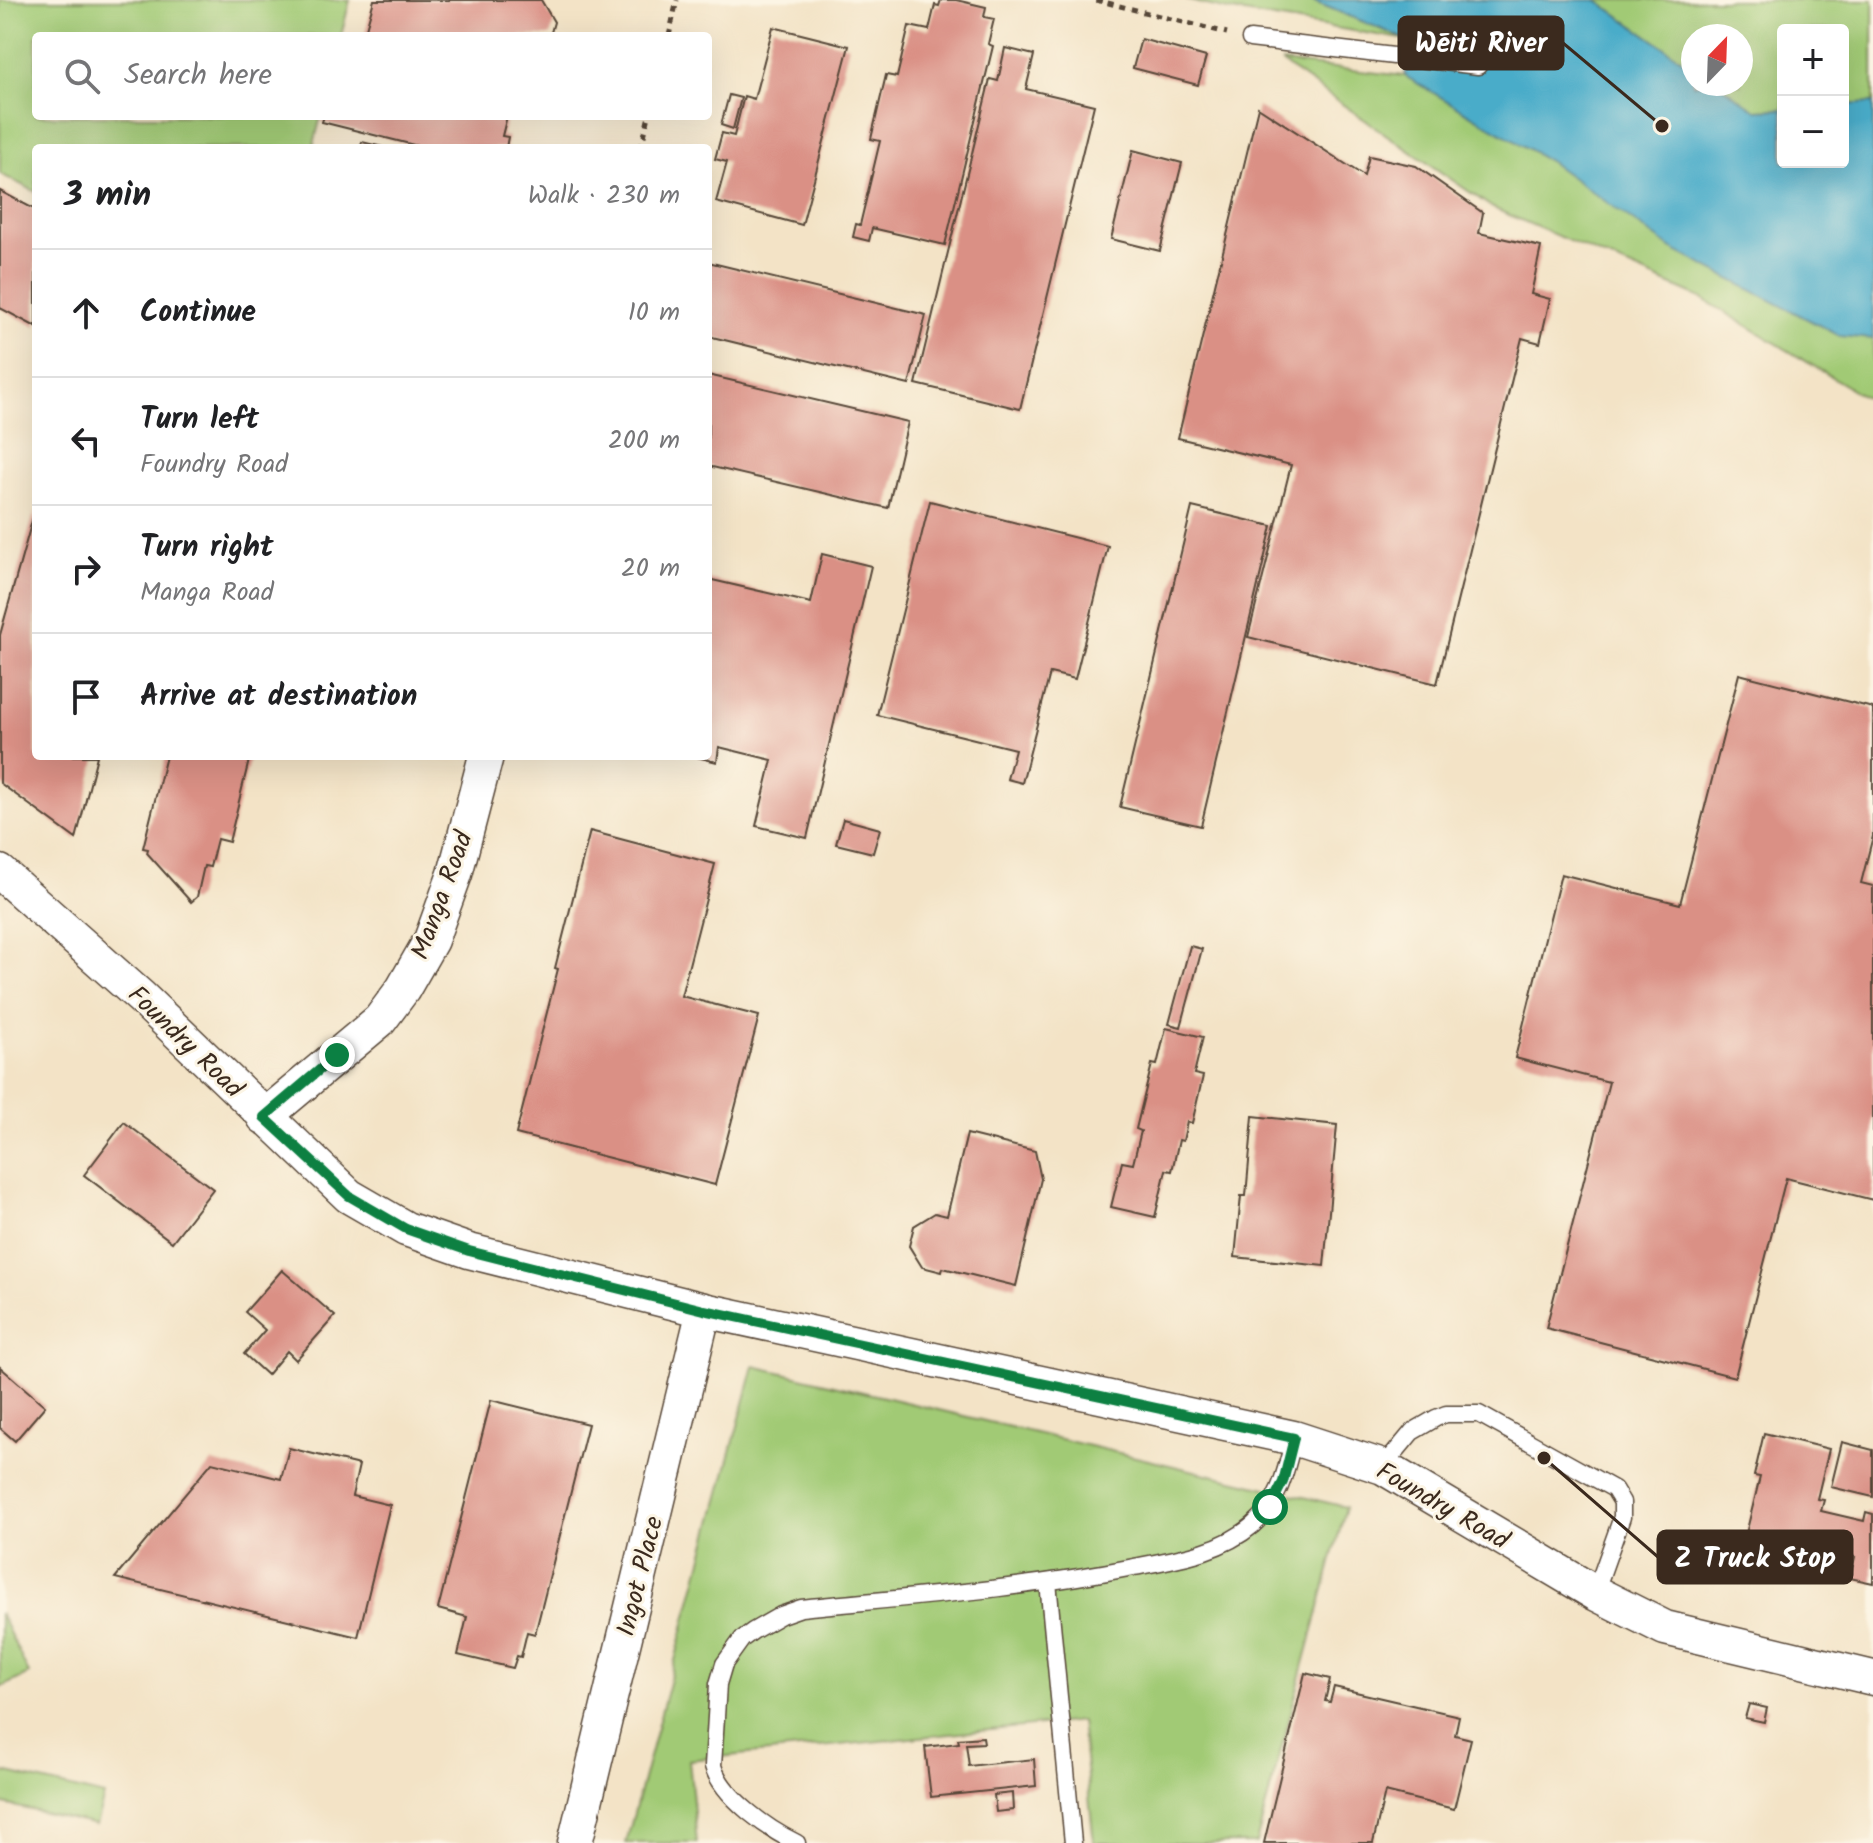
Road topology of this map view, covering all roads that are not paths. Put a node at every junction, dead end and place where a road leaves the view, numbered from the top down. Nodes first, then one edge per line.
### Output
1 (1250, 39) road end
2 (1478, 66) dead end
3 (485, 760) edge
4 (0, 872) edge
5 (264, 1117) junction
6 (704, 1310) junction
7 (1294, 1438) junction
8 (1383, 1467) junction
9 (1048, 1582) junction
10 (1595, 1593) junction
11 (1873, 1678) edge
12 (575, 1843) edge
13 (797, 1843) edge
14 (1073, 1843) edge

1 - 2 lane
3 - 5 street, Manga Road
4 - 5 street, Foundry Road
5 - 6 street, Foundry Road
6 - 7 street, Foundry Road
6 - 12 street, Ingot Place
7 - 8 street, Foundry Road
7 - 9 lane
8 - 10 street, Foundry Road
8 - 10 lane
9 - 13 lane
9 - 14 lane
10 - 11 street, Foundry Road

